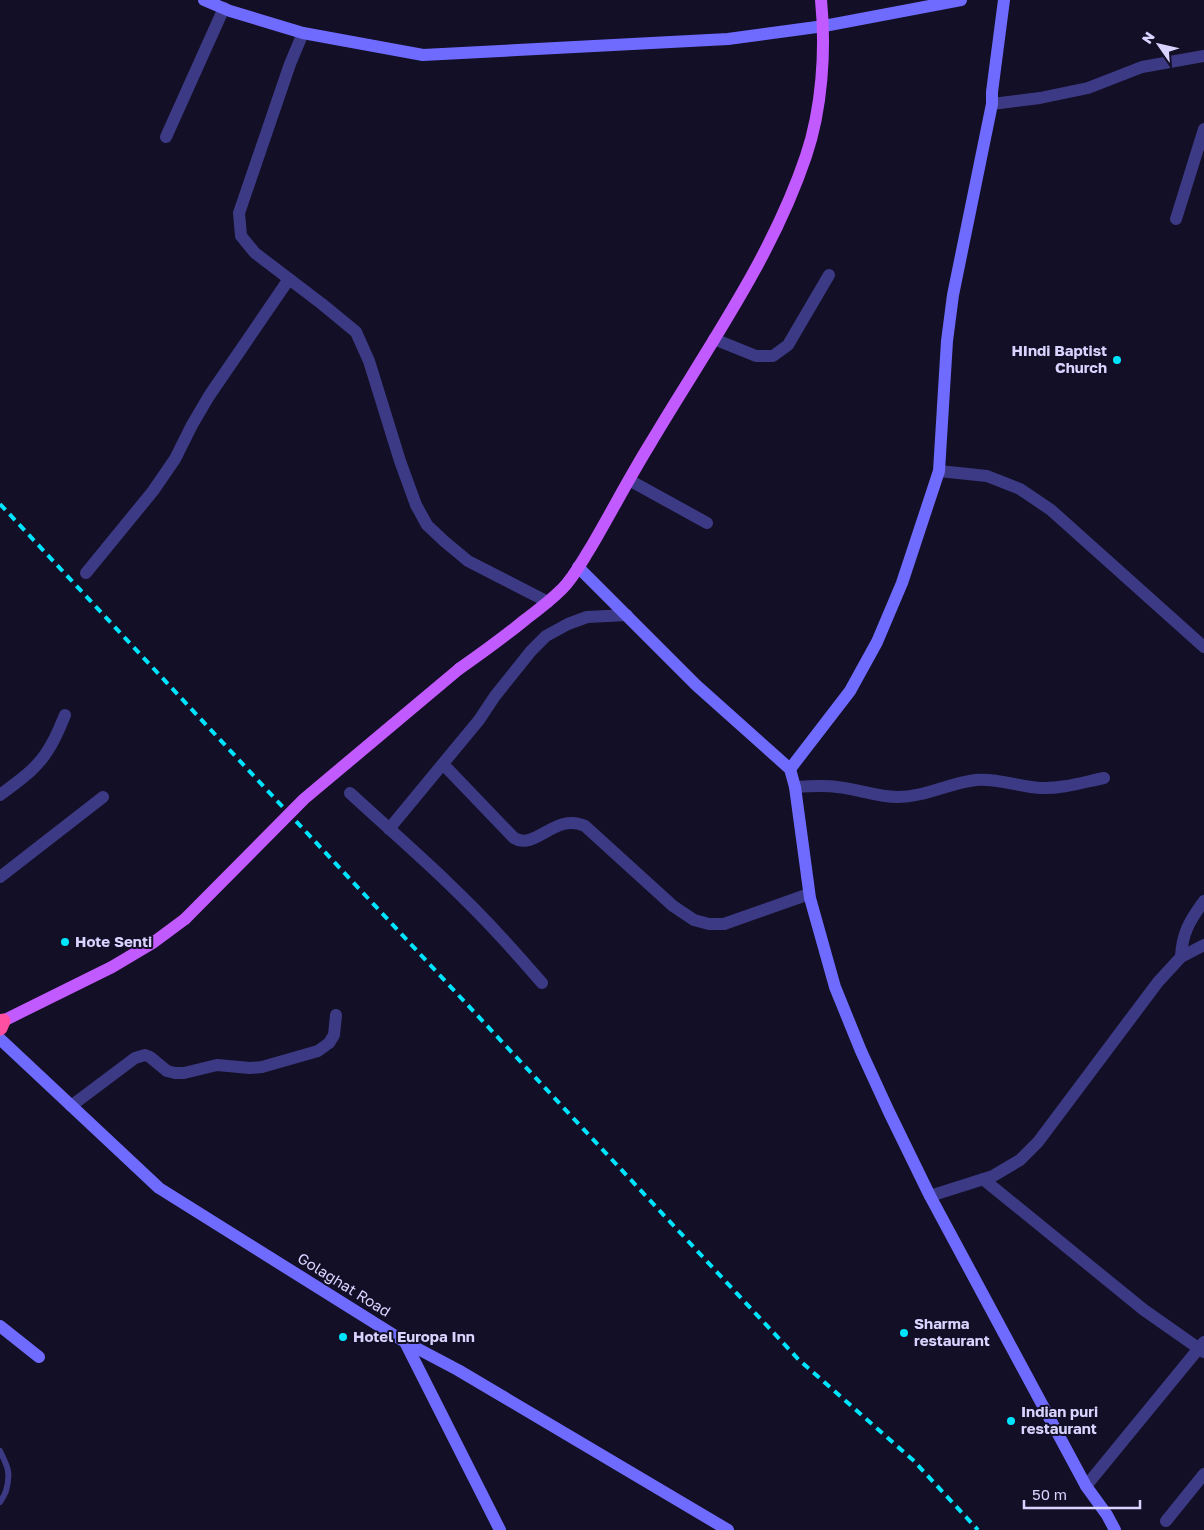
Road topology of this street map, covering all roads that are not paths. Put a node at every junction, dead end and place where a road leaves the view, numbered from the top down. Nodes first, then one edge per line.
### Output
1 (204, 0) edge
2 (822, 0) edge
3 (961, 0) edge
4 (1004, 0) edge
5 (224, 8) junction
6 (824, 26) junction
7 (303, 33) junction
8 (1204, 56) edge
9 (992, 104) junction
10 (1204, 129) edge
11 (166, 137) dead end
12 (1176, 219) dead end
13 (829, 276) dead end
14 (289, 279) junction
15 (714, 339) junction
16 (939, 471) junction
17 (629, 480) junction
18 (707, 523) dead end
19 (578, 567) junction
20 (86, 573) dead end
21 (548, 602) junction
22 (627, 615) junction
23 (1204, 647) edge
24 (65, 715) dead end
25 (443, 764) junction
26 (790, 769) junction
27 (1104, 778) dead end
28 (795, 787) junction
29 (350, 793) dead end
30 (0, 795) edge
31 (103, 797) dead end
32 (389, 829) junction
33 (0, 877) edge
34 (809, 894) junction
35 (1204, 902) edge
36 (1204, 945) edge
37 (1180, 957) junction
38 (542, 984) dead end
39 (336, 1015) dead end
40 (1, 1024) edge
41 (0, 1039) edge
42 (71, 1106) junction
43 (983, 1179) junction
44 (930, 1196) junction
45 (0, 1326) edge
46 (405, 1342) junction
47 (1202, 1348) edge
48 (39, 1357) dead end
49 (0, 1451) edge
50 (1204, 1474) edge
51 (1086, 1486) junction
52 (0, 1502) edge
53 (1166, 1521) dead end
54 (500, 1530) edge
55 (728, 1530) edge
56 (1115, 1530) edge

1 - 5 street
2 - 6 main road
3 - 6 street
4 - 9 street
5 - 7 street
5 - 11 street
6 - 7 street
6 - 15 main road
7 - 14 street
8 - 9 street
9 - 16 street
10 - 12 street
13 - 15 street
14 - 20 street
14 - 21 street
15 - 17 main road
16 - 23 street
16 - 26 street
17 - 18 street
17 - 19 main road
19 - 21 main road
19 - 22 street
21 - 40 main road, bridge
22 - 25 street
22 - 26 street
24 - 30 street
25 - 32 street
25 - 34 street
26 - 28 street
27 - 28 street
28 - 34 street
29 - 32 street
31 - 33 street
32 - 38 street
34 - 44 street
35 - 37 street
36 - 37 street
37 - 43 street
39 - 42 street
41 - 42 street, Golaghat Road
42 - 46 street, Golaghat Road
43 - 44 street
43 - 47 street
44 - 51 street
45 - 48 street
46 - 54 street
46 - 55 street, Golaghat Road
47 - 51 street
49 - 52 lane
50 - 53 street
51 - 56 street

